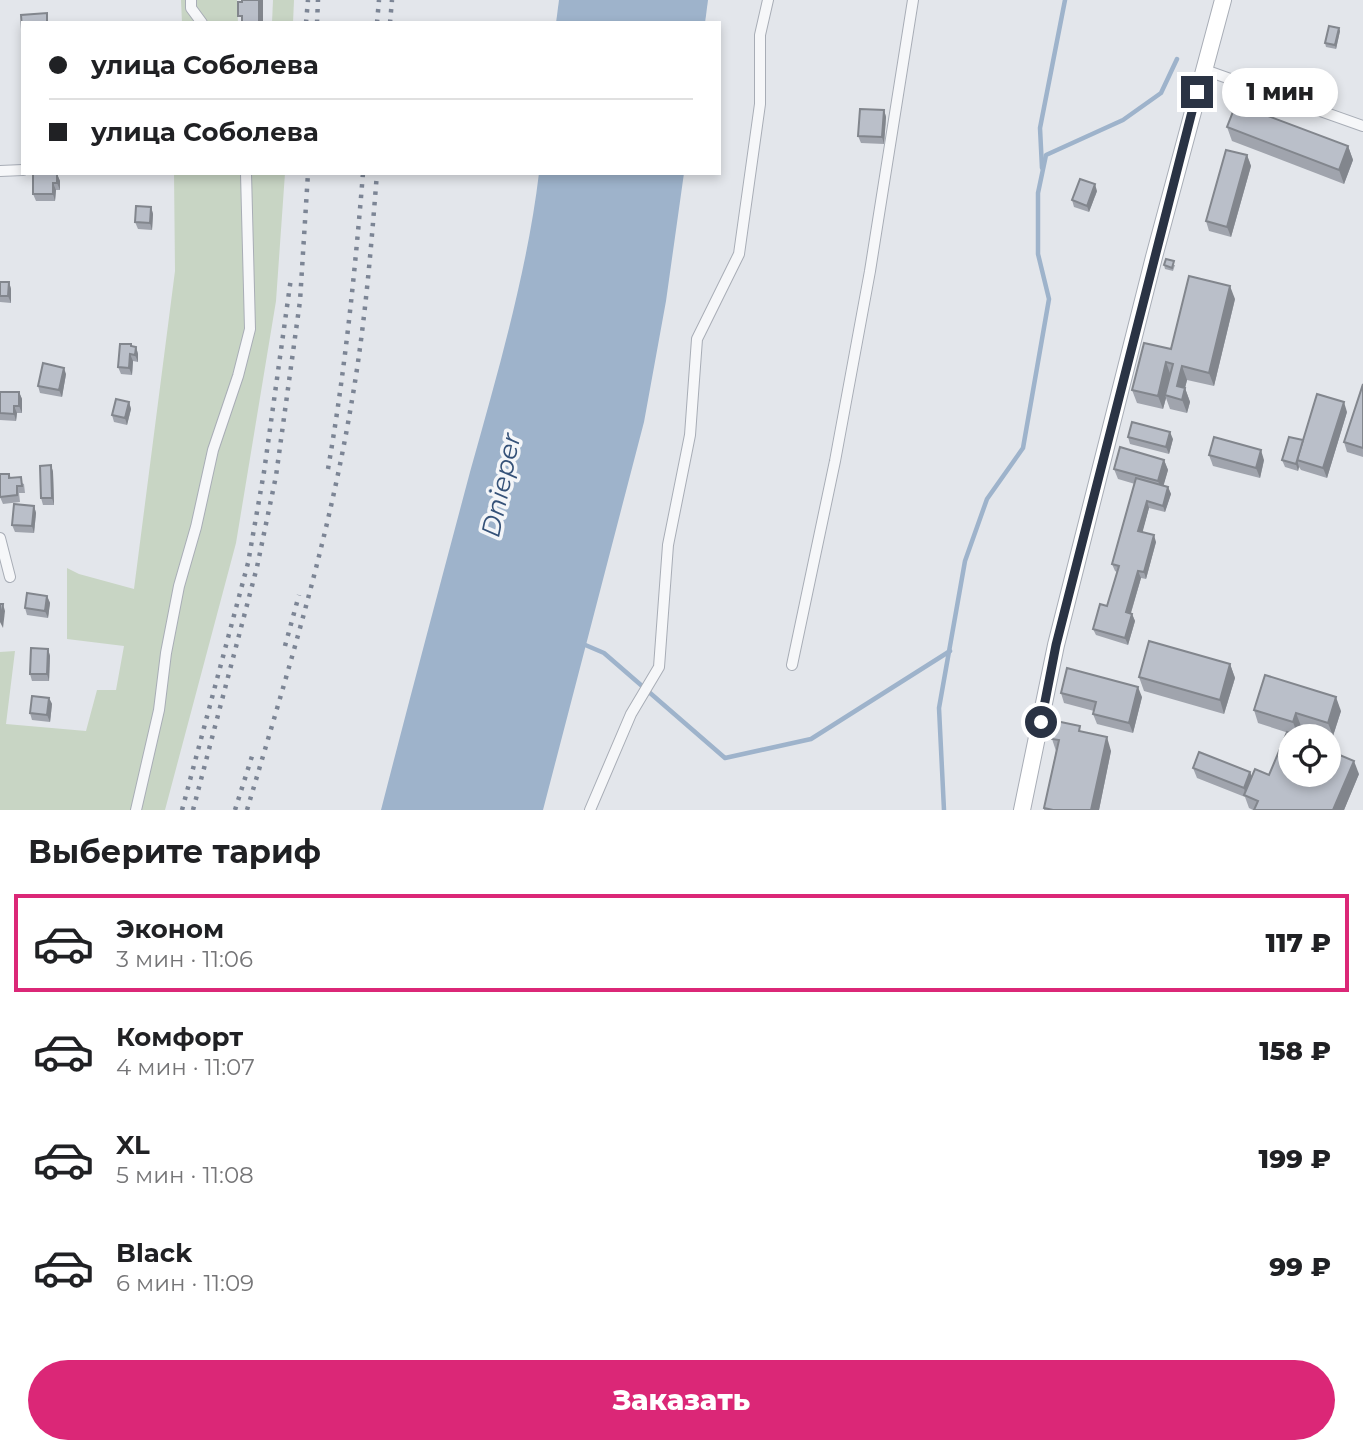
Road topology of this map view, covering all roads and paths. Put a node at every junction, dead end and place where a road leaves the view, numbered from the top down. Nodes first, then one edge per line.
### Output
1 (191, 0) edge
2 (768, 0) edge
3 (913, 0) edge
4 (1223, 0) edge
5 (201, 21) edge
6 (1202, 69) junction
7 (1363, 126) edge
8 (21, 170) edge
9 (0, 171) edge
10 (246, 175) edge
11 (0, 538) edge
12 (10, 577) dead end
13 (792, 665) dead end
14 (136, 810) edge
15 (590, 810) edge
16 (1022, 810) edge

1 - 5 street
2 - 15 street
3 - 13 street
4 - 6 street
6 - 7 street
6 - 16 street
8 - 9 street
10 - 14 street
11 - 12 street

